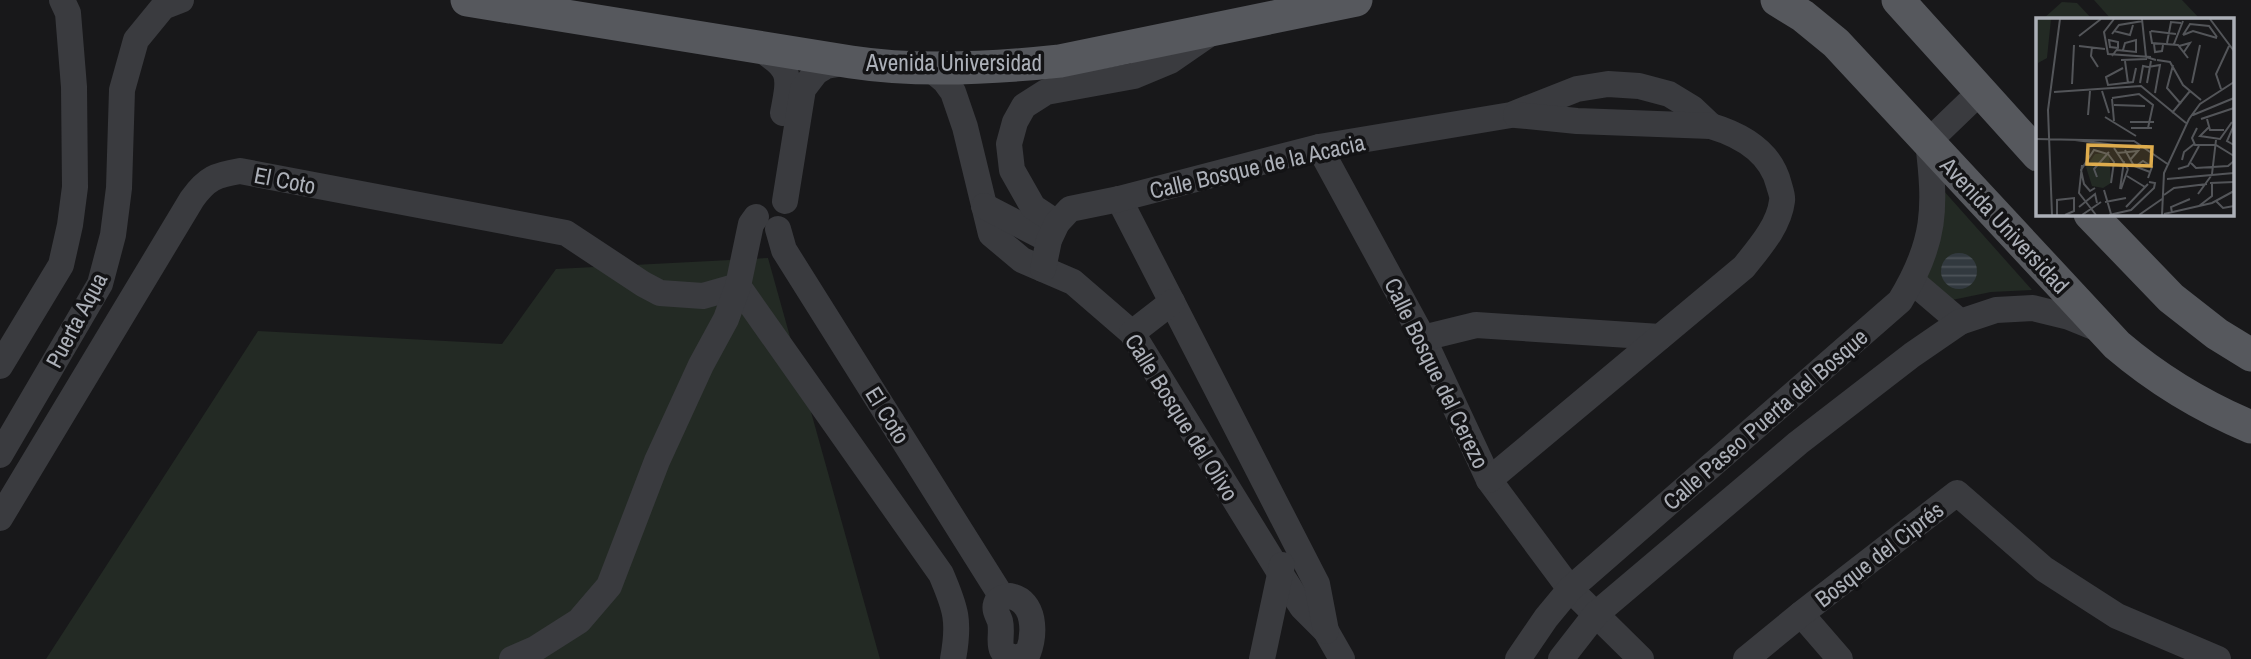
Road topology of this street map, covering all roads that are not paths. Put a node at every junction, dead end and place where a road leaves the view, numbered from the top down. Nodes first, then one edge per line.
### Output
1 (62, 0) edge
2 (181, 0) edge
3 (467, 0) edge
4 (1356, 0) edge
5 (1777, 0) edge
6 (1898, 0) edge
7 (518, 5) edge
8 (1216, 30) junction
9 (756, 46) junction
10 (851, 62) junction
11 (927, 66) junction
12 (1980, 92) junction
13 (1511, 115) junction
14 (1711, 126) junction
15 (1928, 142) junction
16 (1319, 147) junction
17 (2036, 153) edge
18 (1119, 199) junction
19 (771, 211) junction
20 (2091, 215) edge
21 (1053, 240) junction
22 (1912, 281) junction
23 (738, 286) junction
24 (1172, 302) junction
25 (1960, 322) junction
26 (2102, 331) junction
27 (1132, 334) junction
28 (1660, 337) junction
29 (1423, 338) junction
30 (2251, 355) edge
31 (0, 366) edge
32 (1773, 413) junction
33 (2242, 420) edge
34 (4, 440) edge
35 (1798, 443) junction
36 (1489, 480) junction
37 (0, 518) edge
38 (1289, 527) junction
39 (1280, 573) junction
40 (1570, 589) junction
41 (1596, 614) junction
42 (1801, 614) junction
43 (1326, 631) junction
44 (524, 654) edge
45 (1011, 658) edge
46 (953, 659) edge
47 (1262, 659) edge
48 (1342, 659) edge
49 (1518, 659) edge
50 (1561, 659) edge
51 (1641, 659) edge
52 (1746, 659) edge
53 (1840, 659) edge
54 (2218, 659) edge

1 - 31 street, Puerta Aqua
2 - 34 street, Puerta Aqua
3 - 7 main road, Avenida Universidad
4 - 8 main road, Avenida Universidad
5 - 15 main road, Avenida Universidad
6 - 12 main road
7 - 9 main road, Avenida Universidad
8 - 11 main road, Avenida Universidad
8 - 21 street, Calle Bosque del Olivo
9 - 10 main road, Avenida Universidad
9 - 19 street
10 - 11 main road, Avenida Universidad
10 - 19 street
11 - 21 street, Calle Bosque del Olivo
12 - 15 street
12 - 17 main road
13 - 14 street, Calle Bosque de la Acacia
13 - 14 street, Calle Bosque de la Acacia
13 - 16 street, Calle Bosque de la Acacia
14 - 28 street, Calle Bosque de la Acacia
15 - 22 street, Calle Paseo Puerta del Bosque
15 - 26 main road, Avenida Universidad
16 - 18 street, Calle Bosque de la Acacia
16 - 29 street, Calle Bosque del Cerezo
18 - 21 street, Calle Bosque de la Acacia
18 - 24 street, Calle Bosque del Olivo
19 - 23 street
19 - 45 street, El Coto
20 - 30 main road
21 - 27 street, Calle Bosque del Olivo
22 - 25 street
22 - 32 street, Calle Paseo Puerta del Bosque
23 - 37 street, El Coto
23 - 44 street
23 - 46 street
24 - 27 street
24 - 38 street, Calle Bosque del Olivo
25 - 26 street, Calle Paseo Puerta del Bosque
25 - 35 street, Calle Paseo Puerta del Bosque
26 - 33 main road, Avenida Universidad
27 - 39 street, Calle Bosque del Olivo
28 - 29 street
28 - 36 street, Calle Bosque de la Acacia
29 - 36 street, Calle Bosque del Cerezo
32 - 35 street
32 - 40 street, Calle Paseo Puerta del Bosque
35 - 41 street, Calle Paseo Puerta del Bosque
36 - 40 street, Calle Bosque del Cerezo
38 - 39 street
38 - 43 street, Calle Bosque del Olivo
39 - 43 street, Calle Bosque del Olivo
39 - 47 street
40 - 41 street, Calle Bosque del Cerezo
40 - 49 street, Calle Paseo Puerta del Bosque
41 - 50 street, Calle Paseo Puerta del Bosque
41 - 51 street, Calle Bosque del Cerezo
42 - 52 street, Bosque del Ciprés
42 - 53 street
42 - 54 street, Bosque del Ciprés
43 - 48 street, Calle Bosque del Olivo

